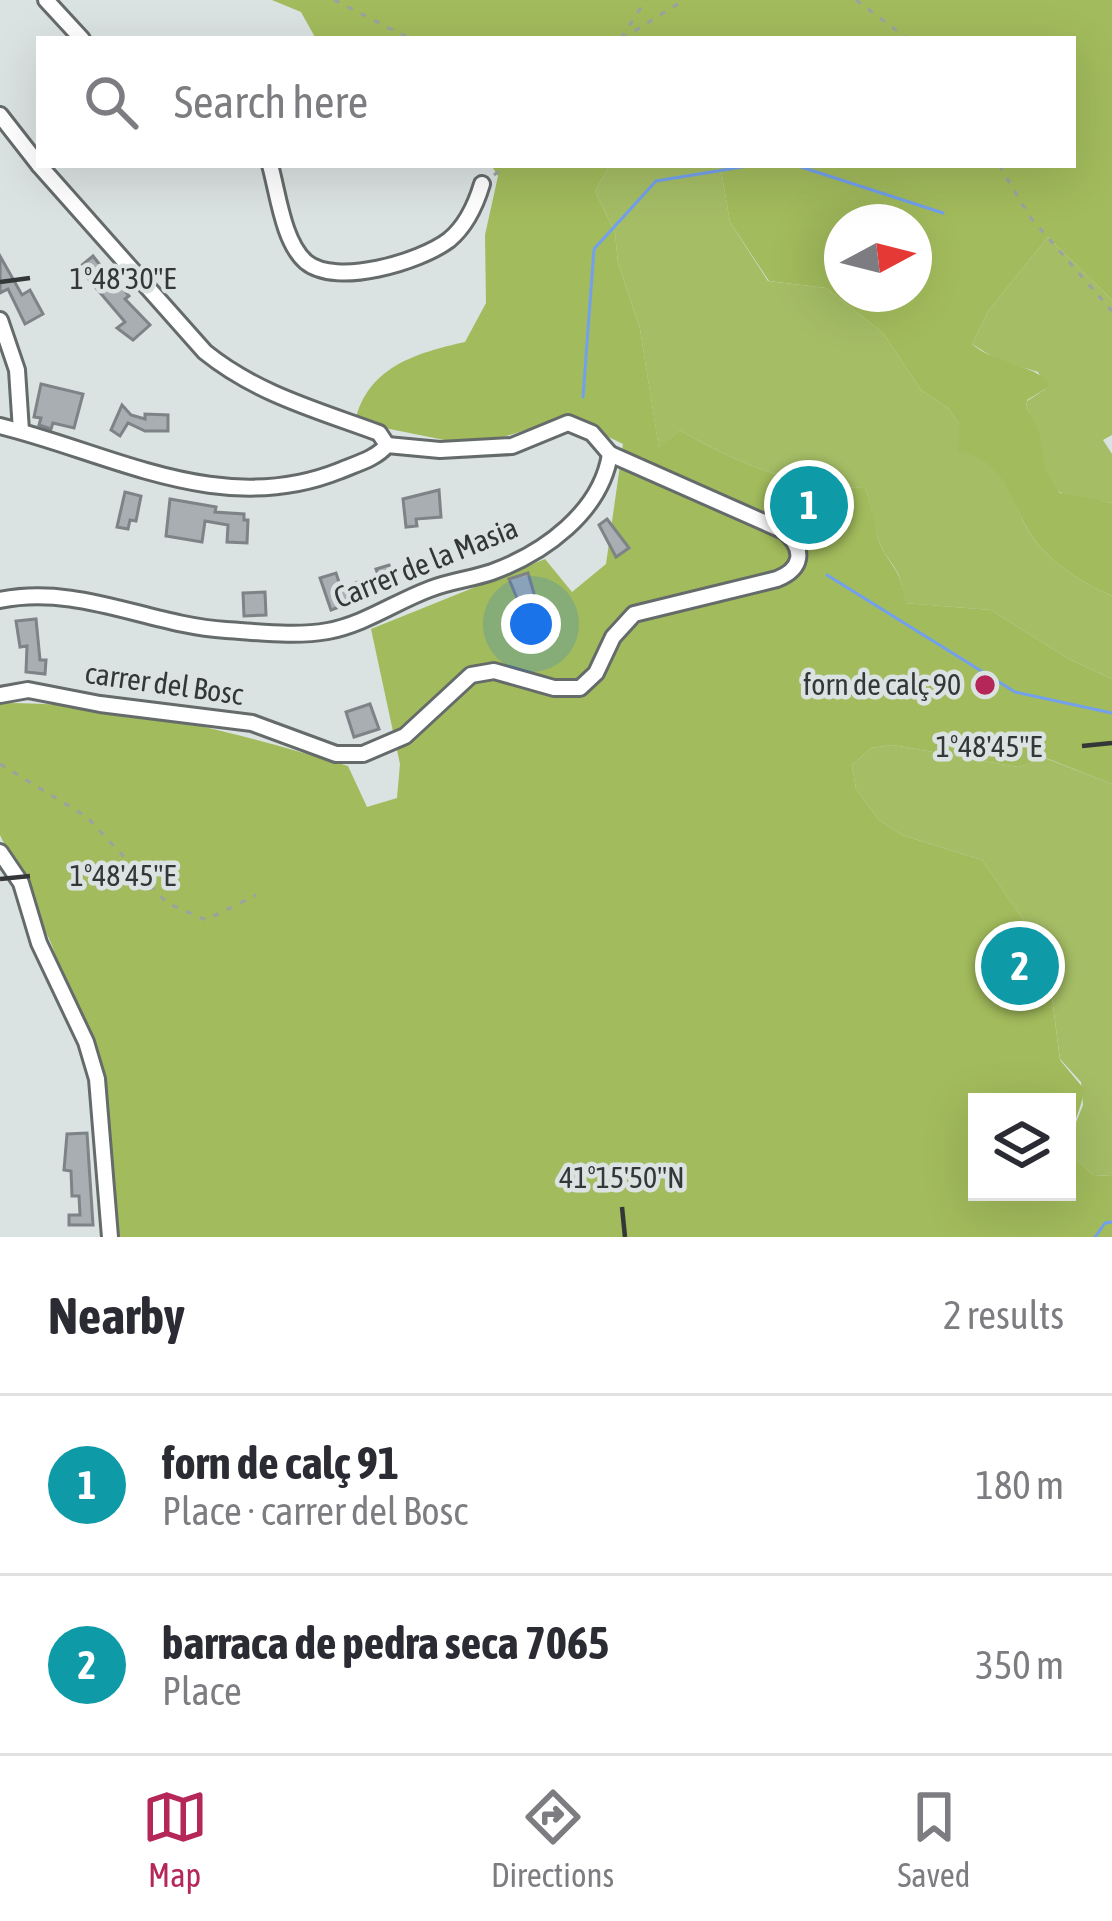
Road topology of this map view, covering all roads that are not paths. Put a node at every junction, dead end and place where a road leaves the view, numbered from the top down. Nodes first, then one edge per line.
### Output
1 (46, 0) edge
2 (79, 36) edge
3 (0, 115) edge
4 (36, 161) edge
5 (42, 168) edge
6 (271, 168) edge
7 (482, 184) road end
8 (0, 320) edge
9 (0, 426) edge
10 (21, 431) junction
11 (387, 445) junction
12 (610, 454) junction
13 (0, 600) edge
14 (0, 695) edge
15 (0, 852) edge
16 (110, 1237) edge

1 - 2 street
3 - 4 street
5 - 11 street
6 - 7 street
8 - 10 street
9 - 10 street
10 - 11 street
11 - 12 street
12 - 13 street, Carrer de la Masia
12 - 14 street, carrer del Bosc
15 - 16 street

